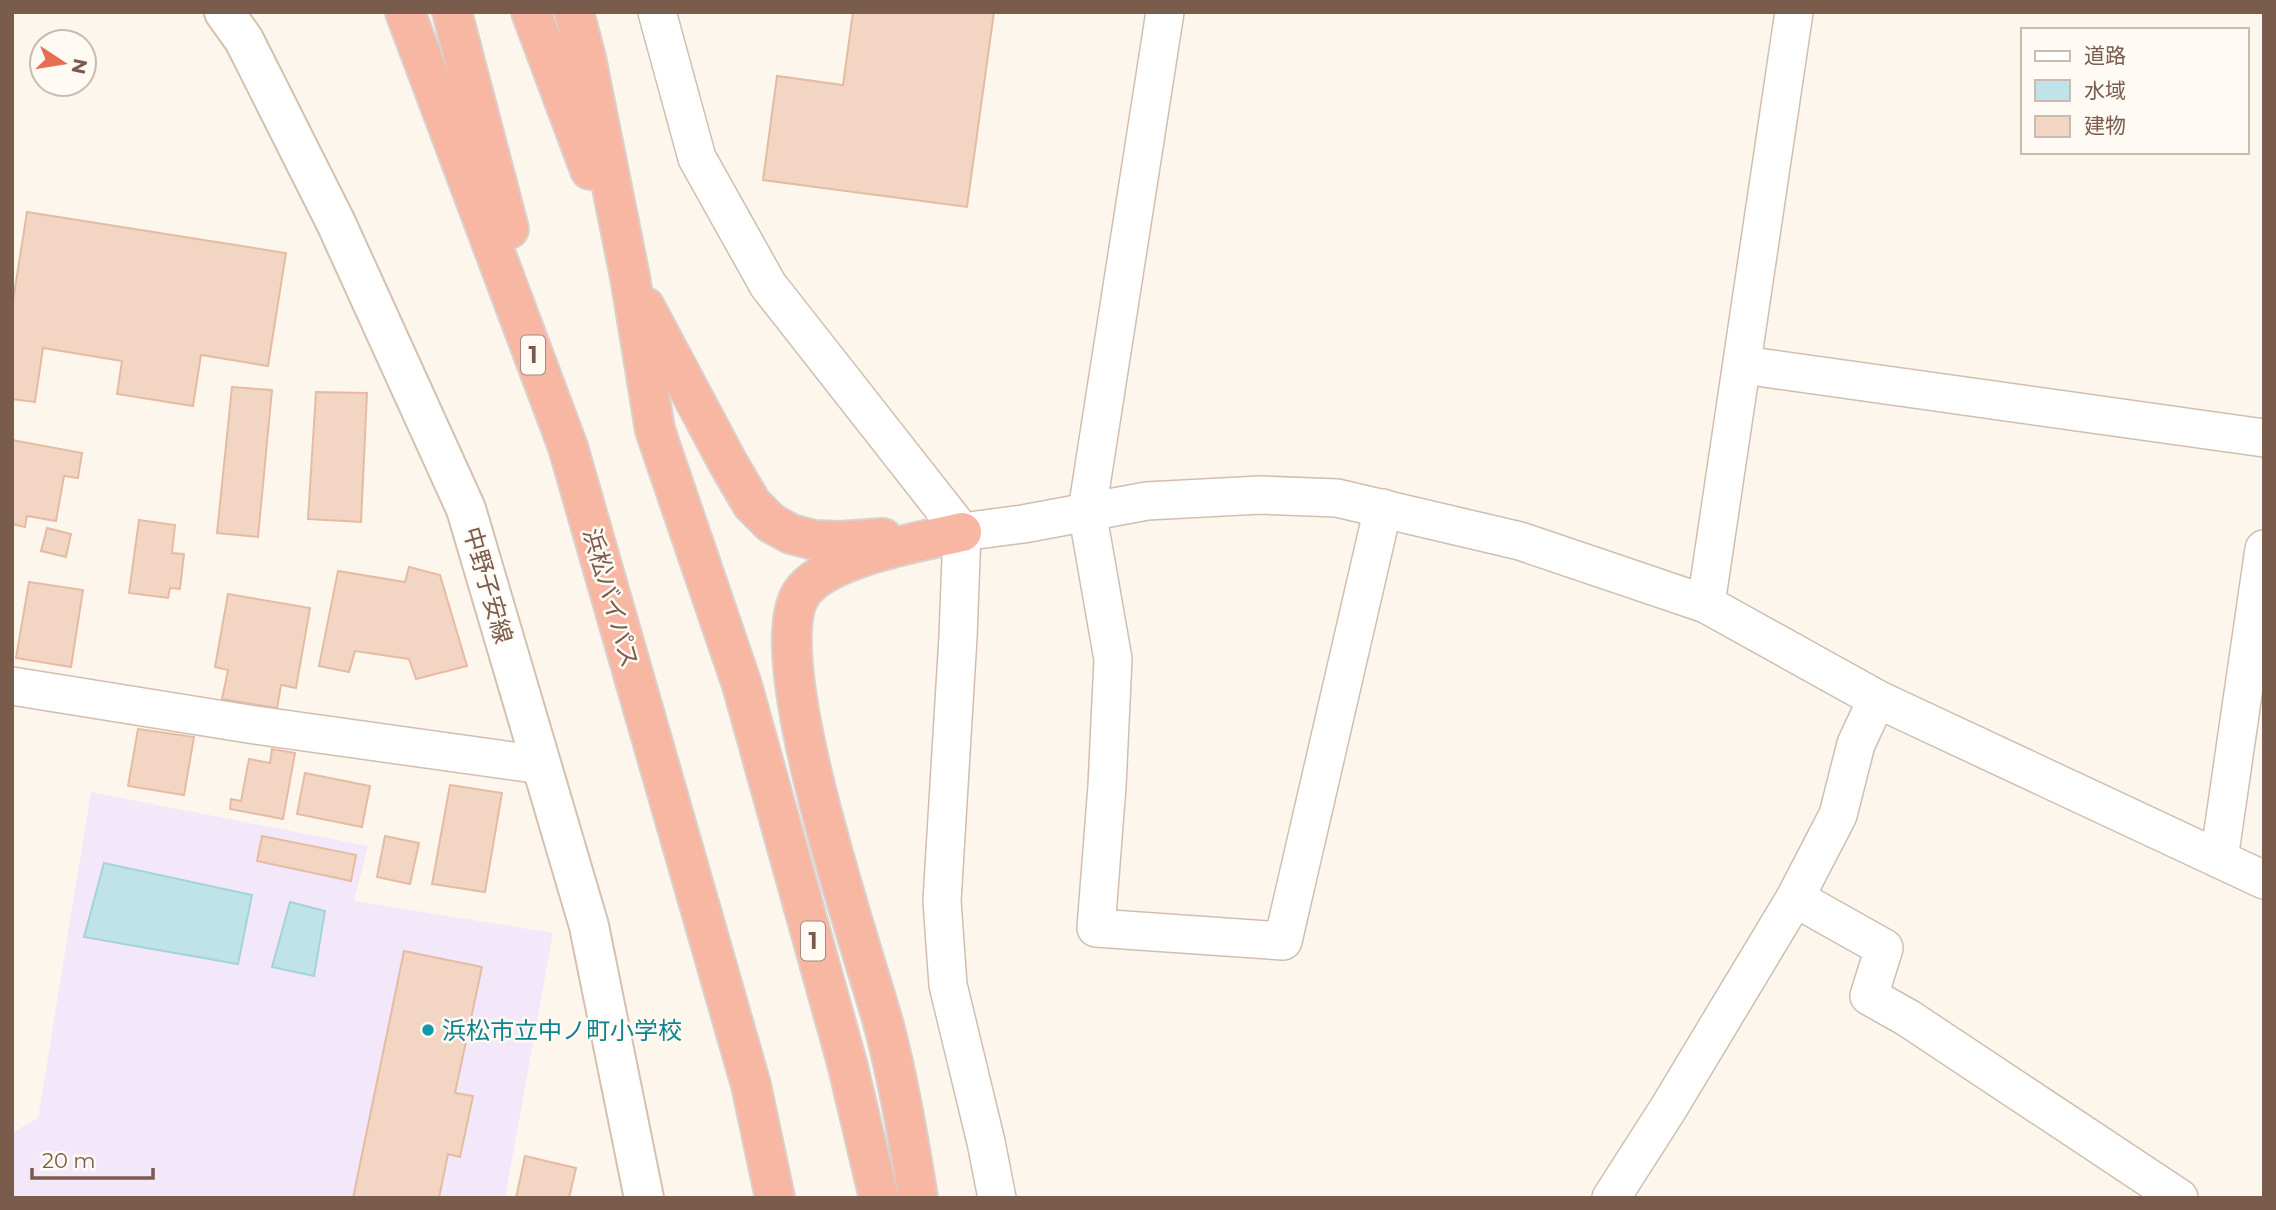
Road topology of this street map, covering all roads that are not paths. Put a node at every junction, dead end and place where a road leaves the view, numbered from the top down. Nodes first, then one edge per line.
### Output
1 (224, 12) edge
2 (405, 12) edge
3 (452, 12) edge
4 (531, 12) edge
5 (574, 12) edge
6 (657, 12) edge
7 (1165, 12) edge
8 (1794, 12) edge
9 (630, 277) junction
10 (1743, 365) junction
11 (2264, 438) edge
12 (568, 447) junction
13 (1382, 509) junction
14 (1087, 512) junction
15 (962, 532) junction
16 (2264, 549) edge
17 (1706, 604) junction
18 (12, 686) edge
19 (1877, 699) junction
20 (541, 765) junction
21 (2219, 859) junction
22 (2264, 880) edge
23 (1795, 898) junction
24 (643, 1198) edge
25 (775, 1198) edge
26 (878, 1198) edge
27 (918, 1198) edge
28 (997, 1198) edge
29 (1611, 1198) edge
30 (2179, 1198) edge

1 - 20 main road, 中野子安線
2 - 12 highway, 浜松バイパス / 1
3 - 12 highway
4 - 9 highway, 1
5 - 9 highway, 1
6 - 15 street
7 - 14 street
8 - 10 street
9 - 15 highway
9 - 26 highway, 1
10 - 11 street
10 - 17 street
12 - 25 highway, 浜松バイパス / 1
13 - 14 street
13 - 14 street
13 - 17 street
14 - 15 street
15 - 27 highway
15 - 28 street
16 - 21 street
17 - 19 street
18 - 20 street
19 - 21 street
19 - 23 street
20 - 24 main road, 中野子安線
21 - 22 street
23 - 29 street
23 - 30 street

